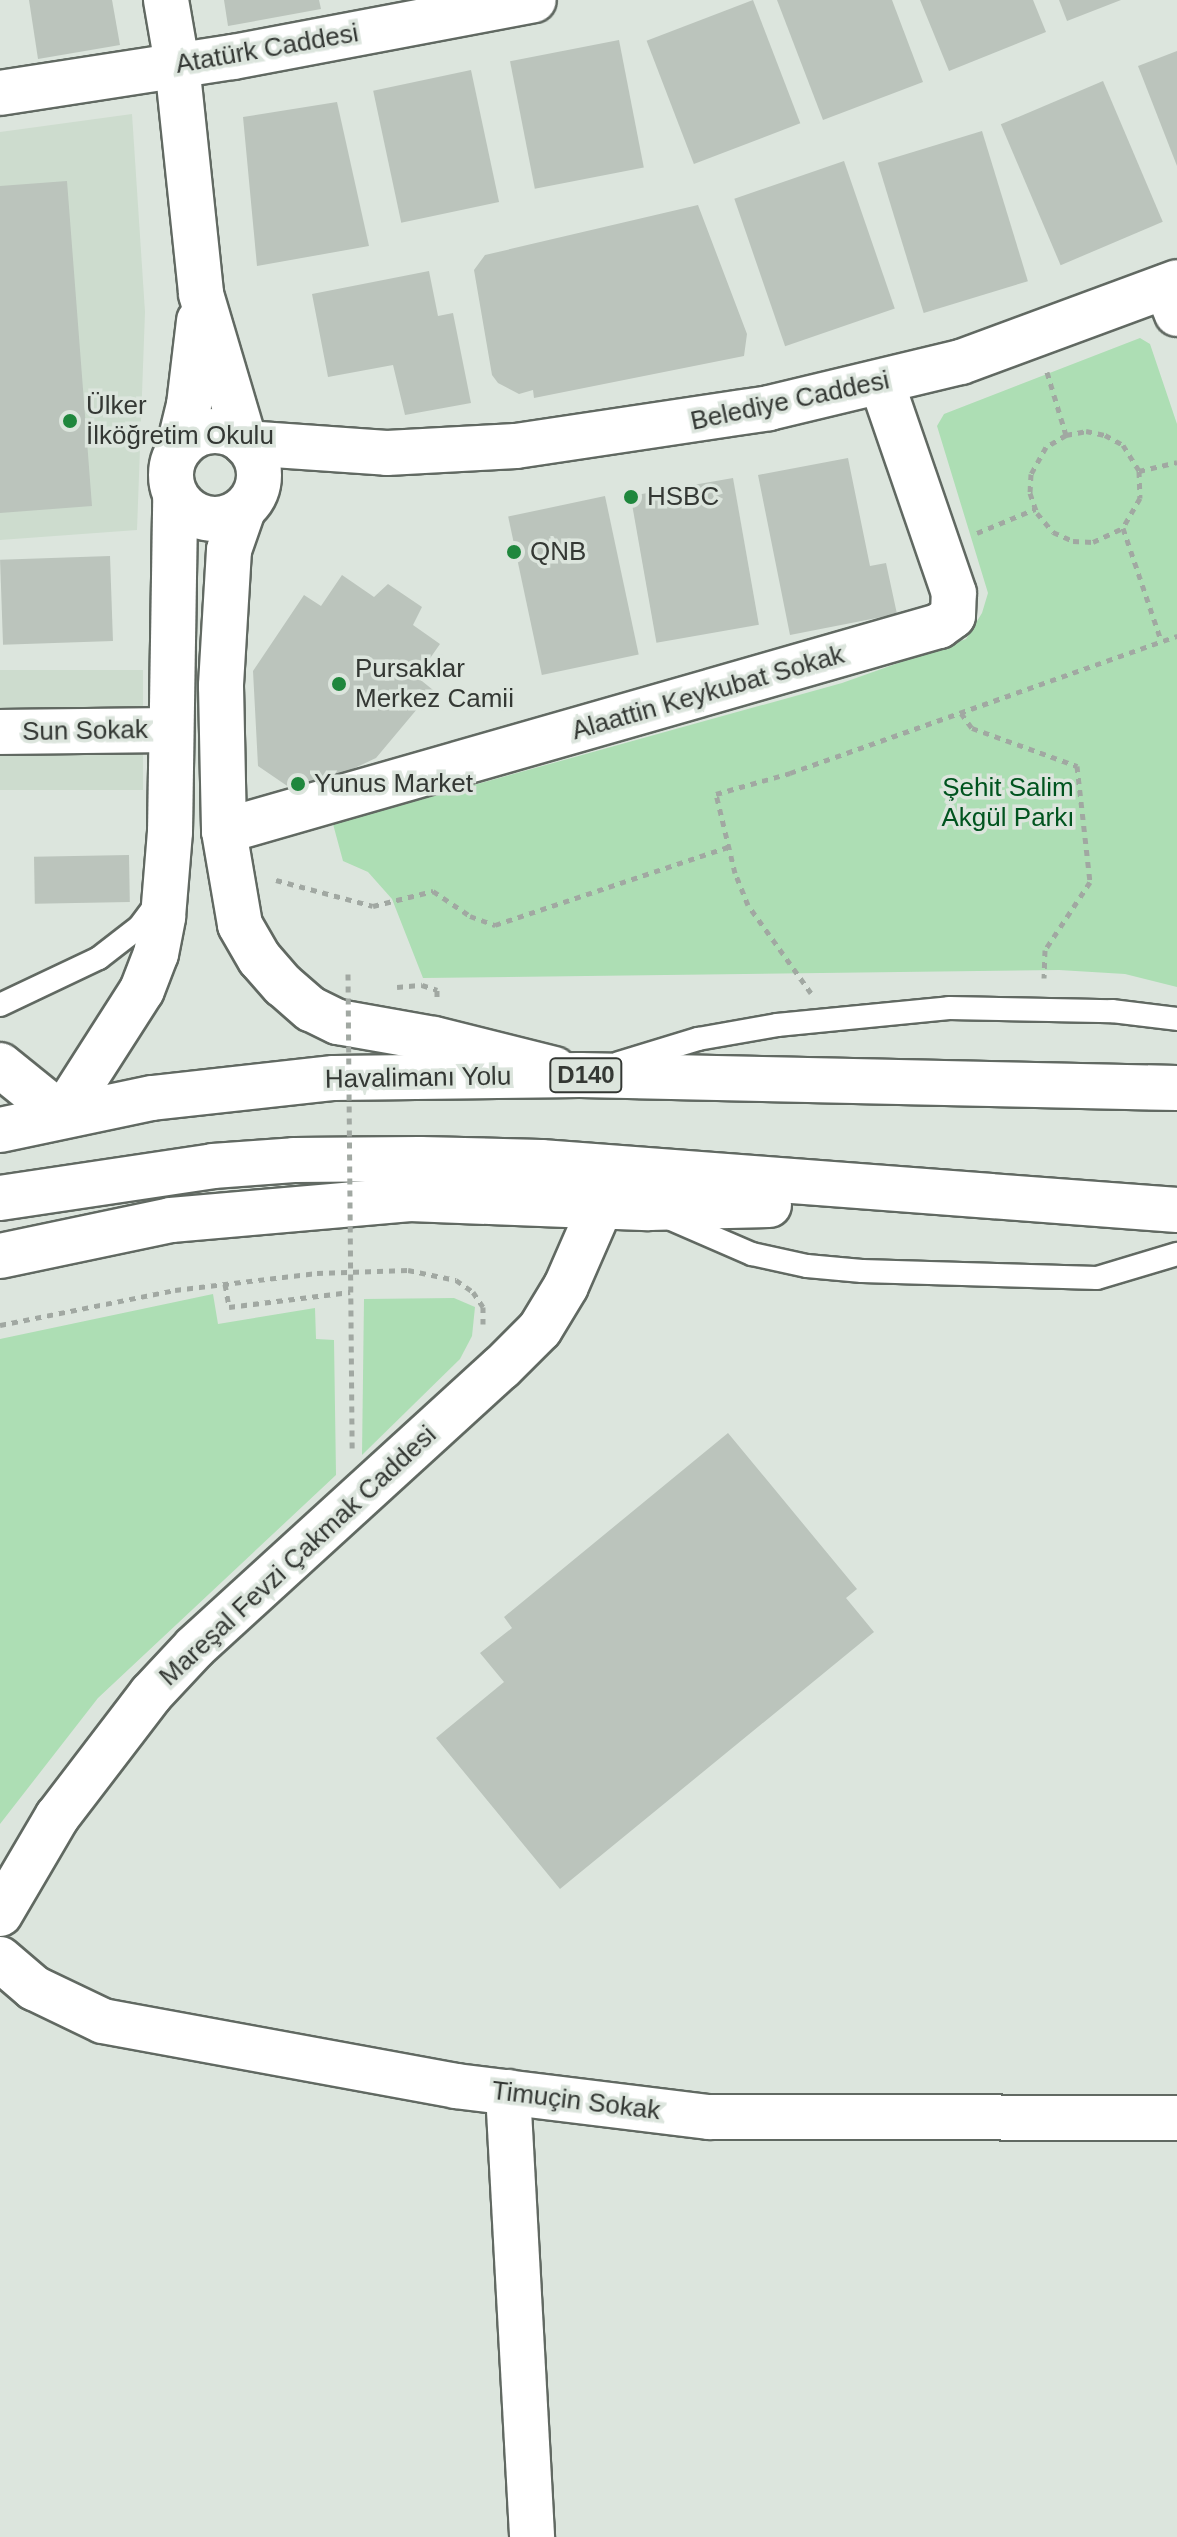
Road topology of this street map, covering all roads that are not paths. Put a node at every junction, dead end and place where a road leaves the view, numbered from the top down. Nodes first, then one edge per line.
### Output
1 (166, 0) edge
2 (534, 0) edge
3 (177, 64) junction
4 (0, 93) edge
5 (201, 294) junction
6 (1173, 294) edge
7 (882, 384) junction
8 (245, 443) junction
9 (178, 450) junction
10 (387, 453) junction
11 (175, 496) junction
12 (248, 504) junction
13 (171, 730) junction
14 (0, 732) edge
15 (224, 831) junction
16 (165, 893) junction
17 (0, 1005) edge
18 (1177, 1019) edge
19 (0, 1065) edge
20 (580, 1075) junction
21 (1177, 1088) edge
22 (0, 1113) edge
23 (62, 1115) junction
24 (0, 1130) edge
25 (1038, 1197) junction
26 (0, 1198) edge
27 (601, 1206) junction
28 (649, 1208) junction
29 (1177, 1210) edge
30 (1177, 1254) edge
31 (0, 1256) edge
32 (0, 1914) edge
33 (0, 1959) edge
34 (508, 2092) junction
35 (1177, 2118) edge
36 (532, 2537) edge

1 - 3 main road
2 - 3 main road, Atatürk Caddesi
3 - 4 main road, Atatürk Caddesi
3 - 5 main road
5 - 8 main road
5 - 9 main road
6 - 7 main road, Belediye Caddesi
7 - 10 main road, Belediye Caddesi
7 - 15 main road, Alaattin Keykubat Sokak
8 - 9 main road
8 - 10 main road
8 - 12 main road
9 - 11 main road
10 - 12 main road
11 - 12 main road
11 - 13 main road
12 - 15 main road
13 - 14 main road, Sun Sokak
13 - 16 main road
15 - 20 main road
16 - 17 lane
16 - 23 main road
18 - 20 lane
19 - 23 main road
20 - 21 main road, Havalimanı Yolu / D140
20 - 23 main road, Havalimanı Yolu / D140
22 - 23 main road
23 - 24 main road, Havalimanı Yolu / D140
25 - 26 main road
25 - 28 main road
25 - 29 main road
27 - 28 main road
27 - 31 main road
27 - 32 main road, Mareşal Fevzi Çakmak Caddesi
28 - 30 lane
33 - 34 main road, Timuçin Sokak
34 - 35 main road, Timuçin Sokak
34 - 36 main road

